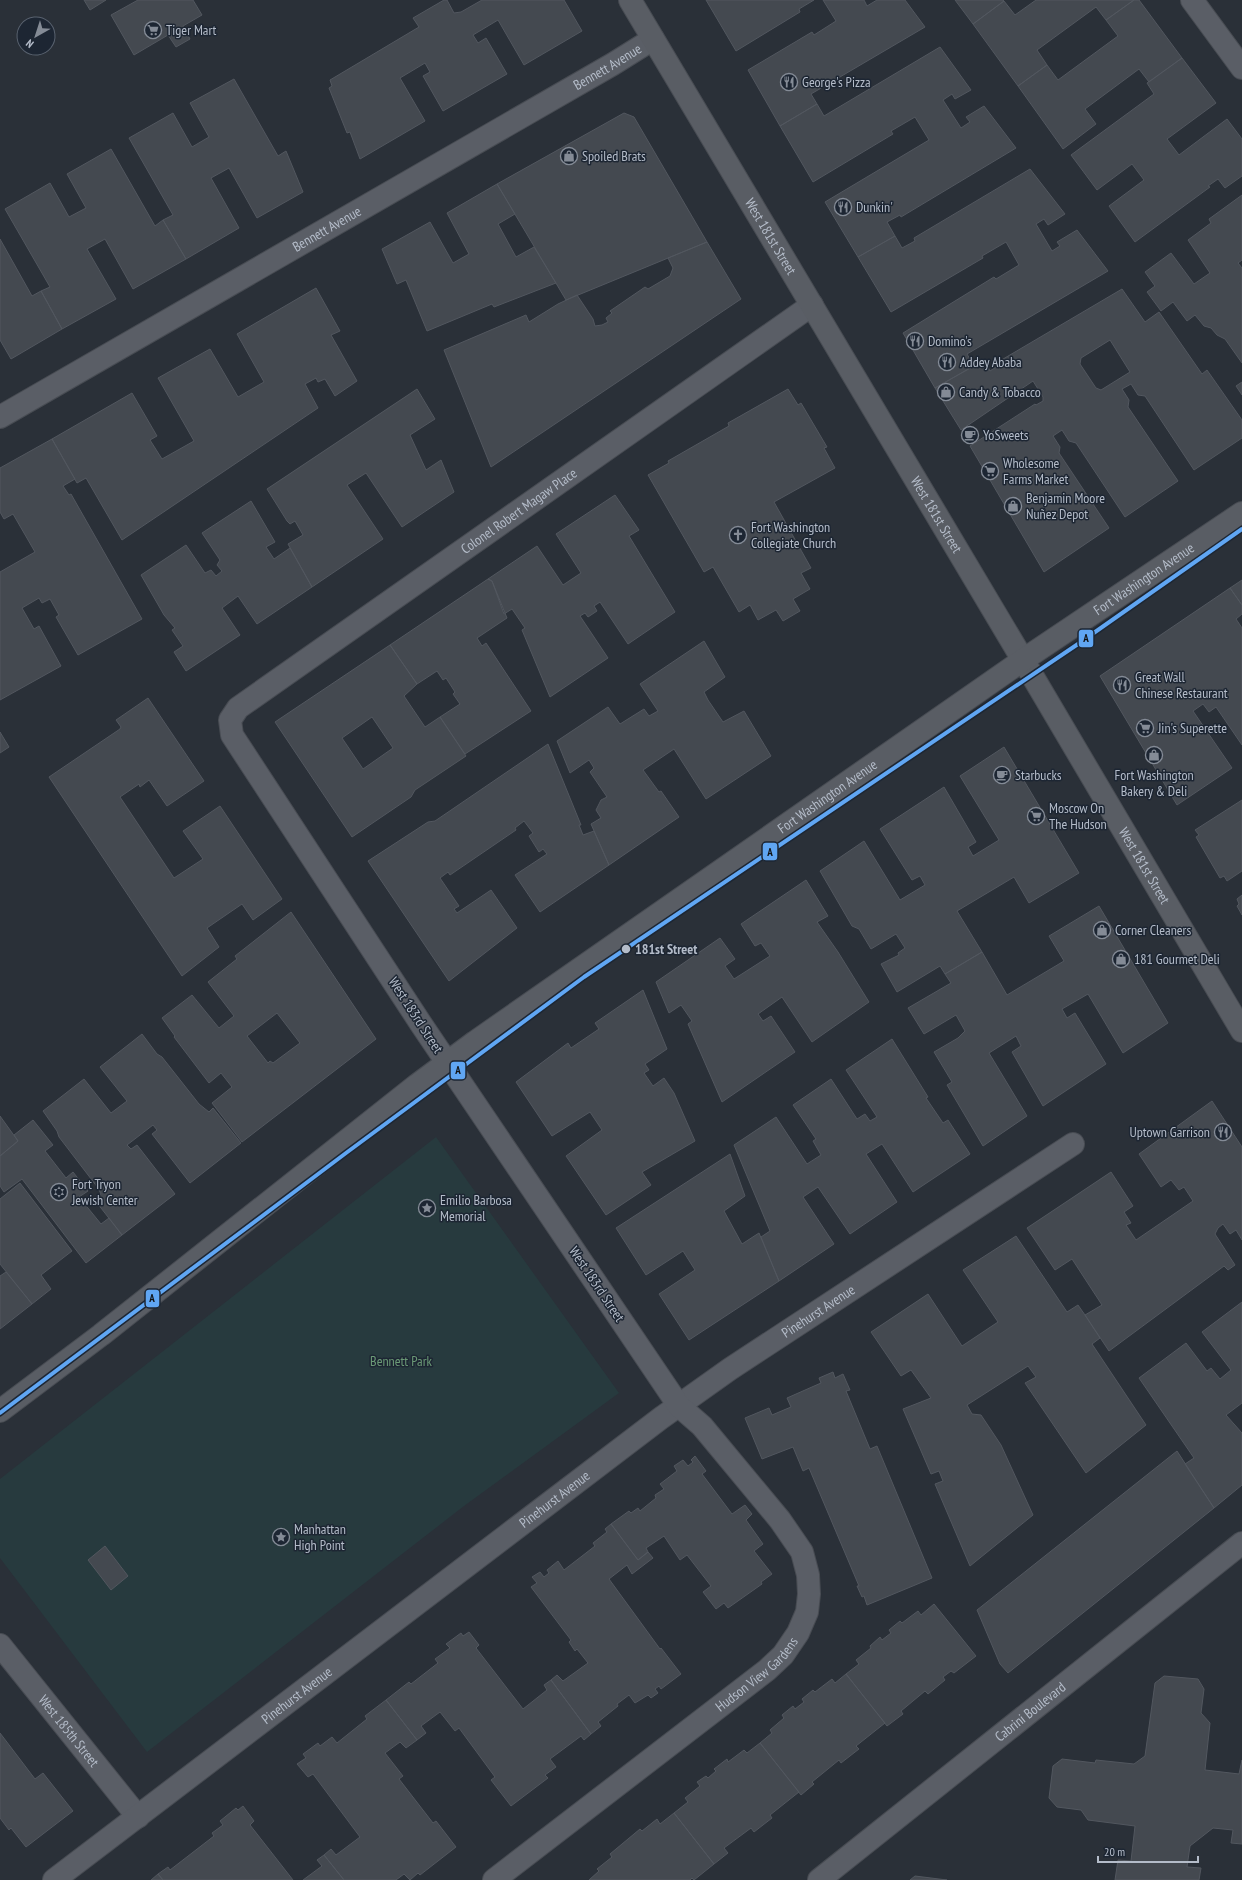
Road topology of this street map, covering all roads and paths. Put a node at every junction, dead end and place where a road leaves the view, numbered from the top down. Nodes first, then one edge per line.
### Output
1 (630, 0) edge
2 (1192, 0) edge
3 (653, 39) junction
4 (1242, 68) edge
5 (812, 305) junction
6 (0, 417) edge
7 (1242, 513) edge
8 (1023, 660) junction
9 (230, 720) joint
10 (1242, 1029) edge
11 (447, 1062) junction
12 (1073, 1144) dead end
13 (678, 1406) junction
14 (0, 1411) edge
15 (1242, 1543) edge
16 (0, 1645) edge
17 (138, 1817) junction
18 (54, 1880) edge
19 (494, 1880) edge
20 (819, 1880) edge

1 - 3 main road, West 181st Street
2 - 4 street
3 - 5 main road, West 181st Street
3 - 6 street, Bennett Avenue
5 - 8 main road, West 181st Street
5 - 9 street, Colonel Robert Magaw Place
7 - 8 main road, Fort Washington Avenue
8 - 10 main road, West 181st Street
8 - 11 main road, Fort Washington Avenue
9 - 11 street, West 183rd Street
11 - 13 street, West 183rd Street
11 - 14 main road, Fort Washington Avenue
12 - 13 street, Pinehurst Avenue
13 - 17 street, Pinehurst Avenue
13 - 19 street, Hudson View Gardens
15 - 20 street, Cabrini Boulevard
16 - 17 street, West 185th Street
17 - 18 street, Pinehurst Avenue

